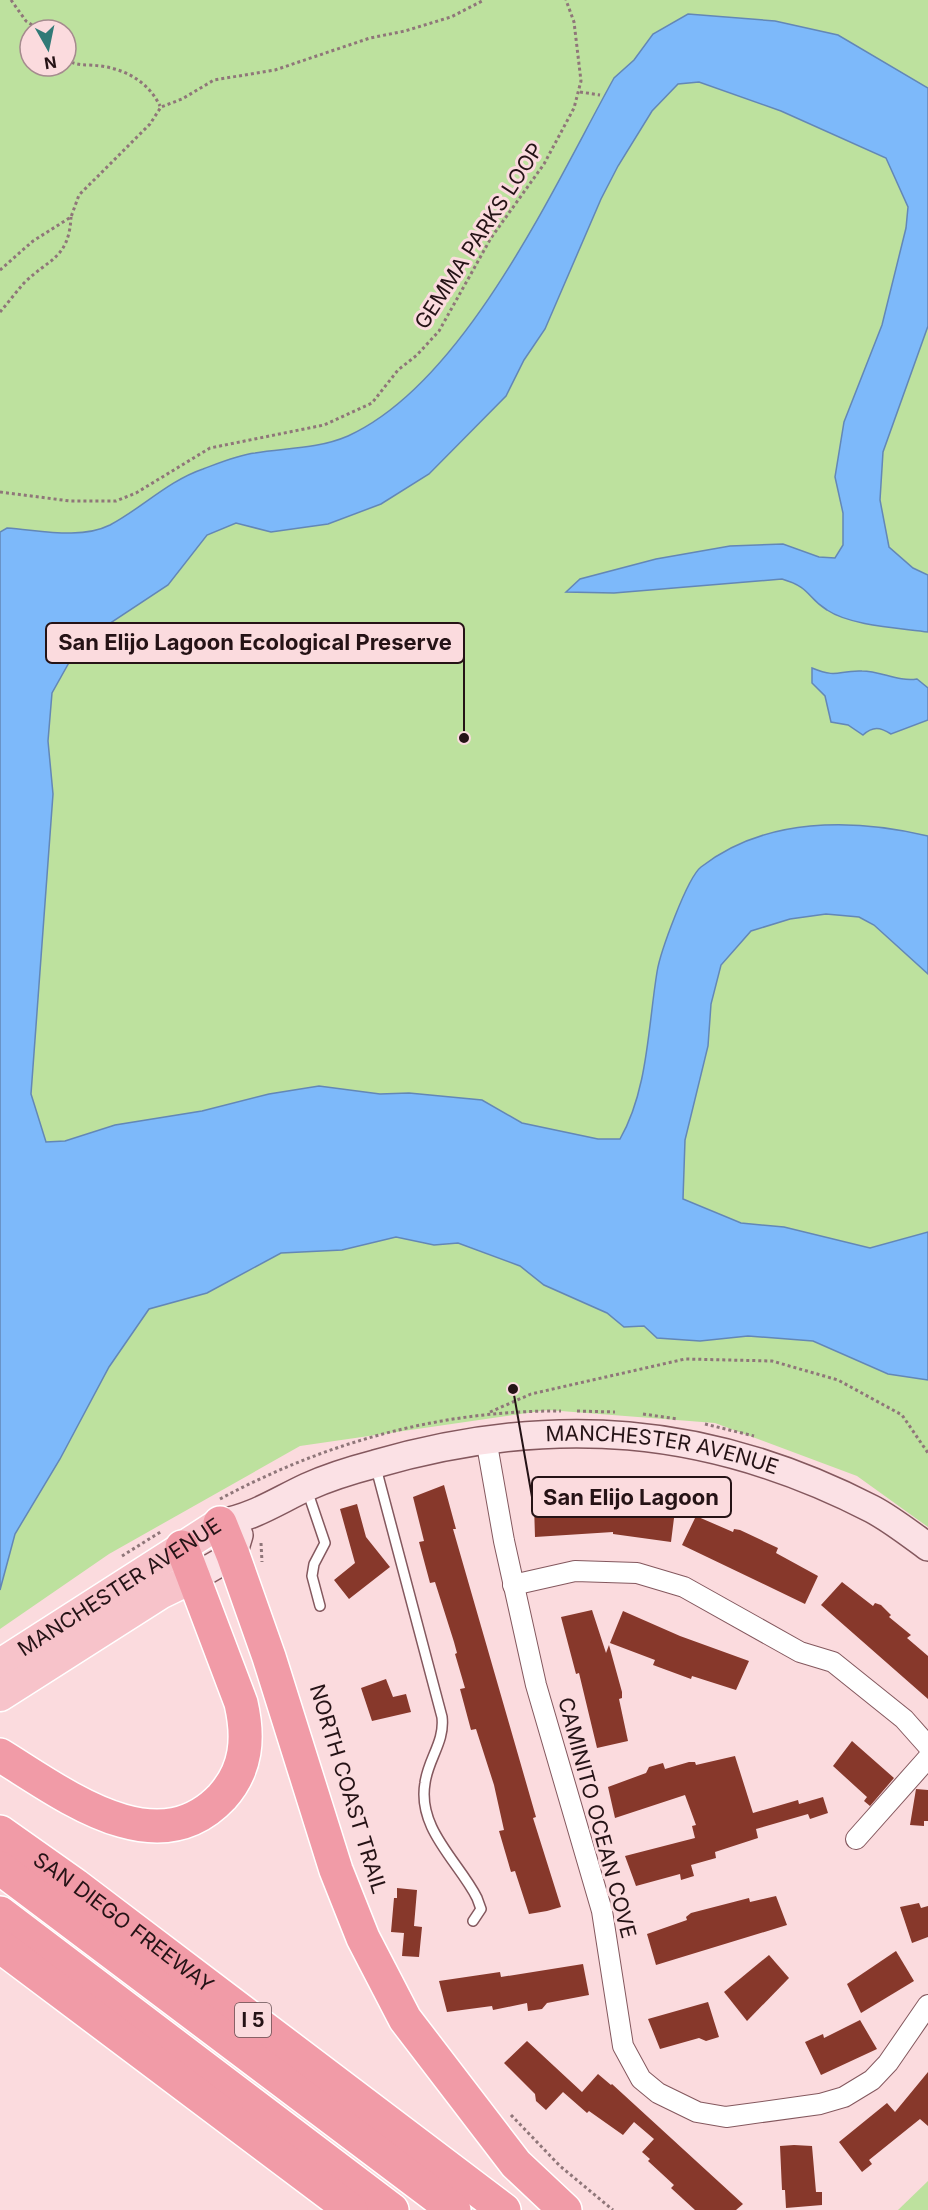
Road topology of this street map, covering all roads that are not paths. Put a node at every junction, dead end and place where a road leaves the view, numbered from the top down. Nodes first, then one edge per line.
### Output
1 (486, 1426) junction
2 (375, 1464) junction
3 (306, 1487) junction
4 (232, 1521) junction
5 (182, 1547) junction
6 (928, 1547) edge
7 (252, 1554) junction
8 (195, 1577) junction
9 (513, 1585) junction
10 (320, 1606) dead end
11 (0, 1665) edge
12 (0, 1696) edge
13 (928, 1746) edge
14 (928, 1758) edge
15 (7, 1759) edge
16 (0, 1832) edge
17 (856, 1839) dead end
18 (0, 1868) edge
19 (0, 1913) edge
20 (473, 1921) dead end
21 (0, 1946) edge
22 (928, 2005) edge
23 (351, 2210) edge
24 (392, 2210) edge
25 (454, 2210) edge
26 (504, 2210) edge
27 (565, 2210) edge

1 - 2 main road, MANCHESTER AVENUE
1 - 6 main road, MANCHESTER AVENUE
1 - 9 street, CAMINITO OCEAN COVE
2 - 3 main road, MANCHESTER AVENUE
2 - 20 lane
3 - 4 main road, MANCHESTER AVENUE
3 - 10 lane
4 - 5 main road, MANCHESTER AVENUE
4 - 7 highway
5 - 8 highway
5 - 11 main road, MANCHESTER AVENUE
7 - 8 main road, MANCHESTER AVENUE
7 - 27 highway
8 - 12 main road, MANCHESTER AVENUE
8 - 15 highway
9 - 13 street
9 - 22 street, CAMINITO OCEAN COVE
14 - 17 street
16 - 26 highway, SAN DIEGO FREEWAY / I 5
18 - 25 highway
19 - 24 highway
21 - 23 highway

